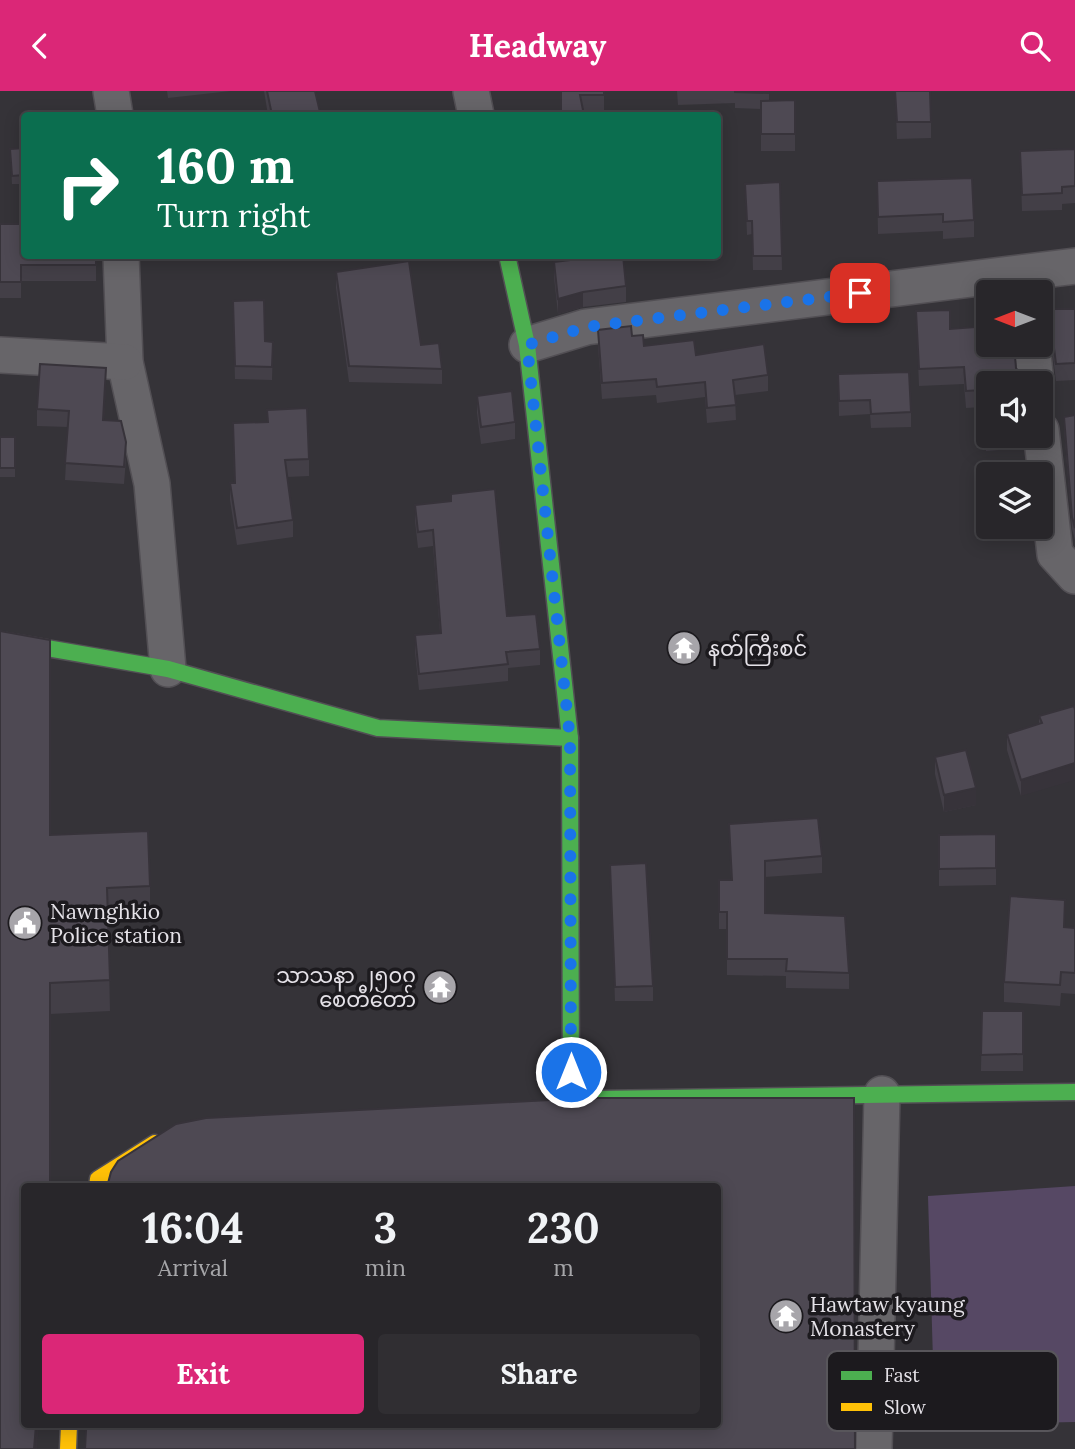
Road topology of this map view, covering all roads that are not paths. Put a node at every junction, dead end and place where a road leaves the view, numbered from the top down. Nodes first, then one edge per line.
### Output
1 (111, 91) edge
2 (471, 91) edge
3 (114, 112) edge
4 (475, 112) edge
5 (121, 259) edge
6 (508, 259) edge
7 (1075, 266) edge
8 (1031, 280) edge
9 (976, 287) edge
10 (527, 345) junction
11 (0, 355) edge
12 (125, 362) junction
13 (1043, 448) edge
14 (1075, 576) edge
15 (0, 640) edge
16 (168, 669) junction
17 (570, 739) junction
18 (1075, 1092) edge
19 (882, 1094) junction
20 (168, 1135) edge
21 (98, 1183) edge
22 (876, 1351) edge
23 (69, 1428) edge
24 (874, 1431) edge
25 (68, 1449) edge
26 (874, 1449) edge

1 - 3 street
2 - 4 street
5 - 12 street
6 - 10 main road
7 - 8 street
9 - 10 street
10 - 17 main road
11 - 12 street
12 - 16 street
13 - 14 street
15 - 16 main road
16 - 17 main road
17 - 19 main road
18 - 19 main road
19 - 22 street
20 - 21 main road
23 - 25 main road
24 - 26 street

